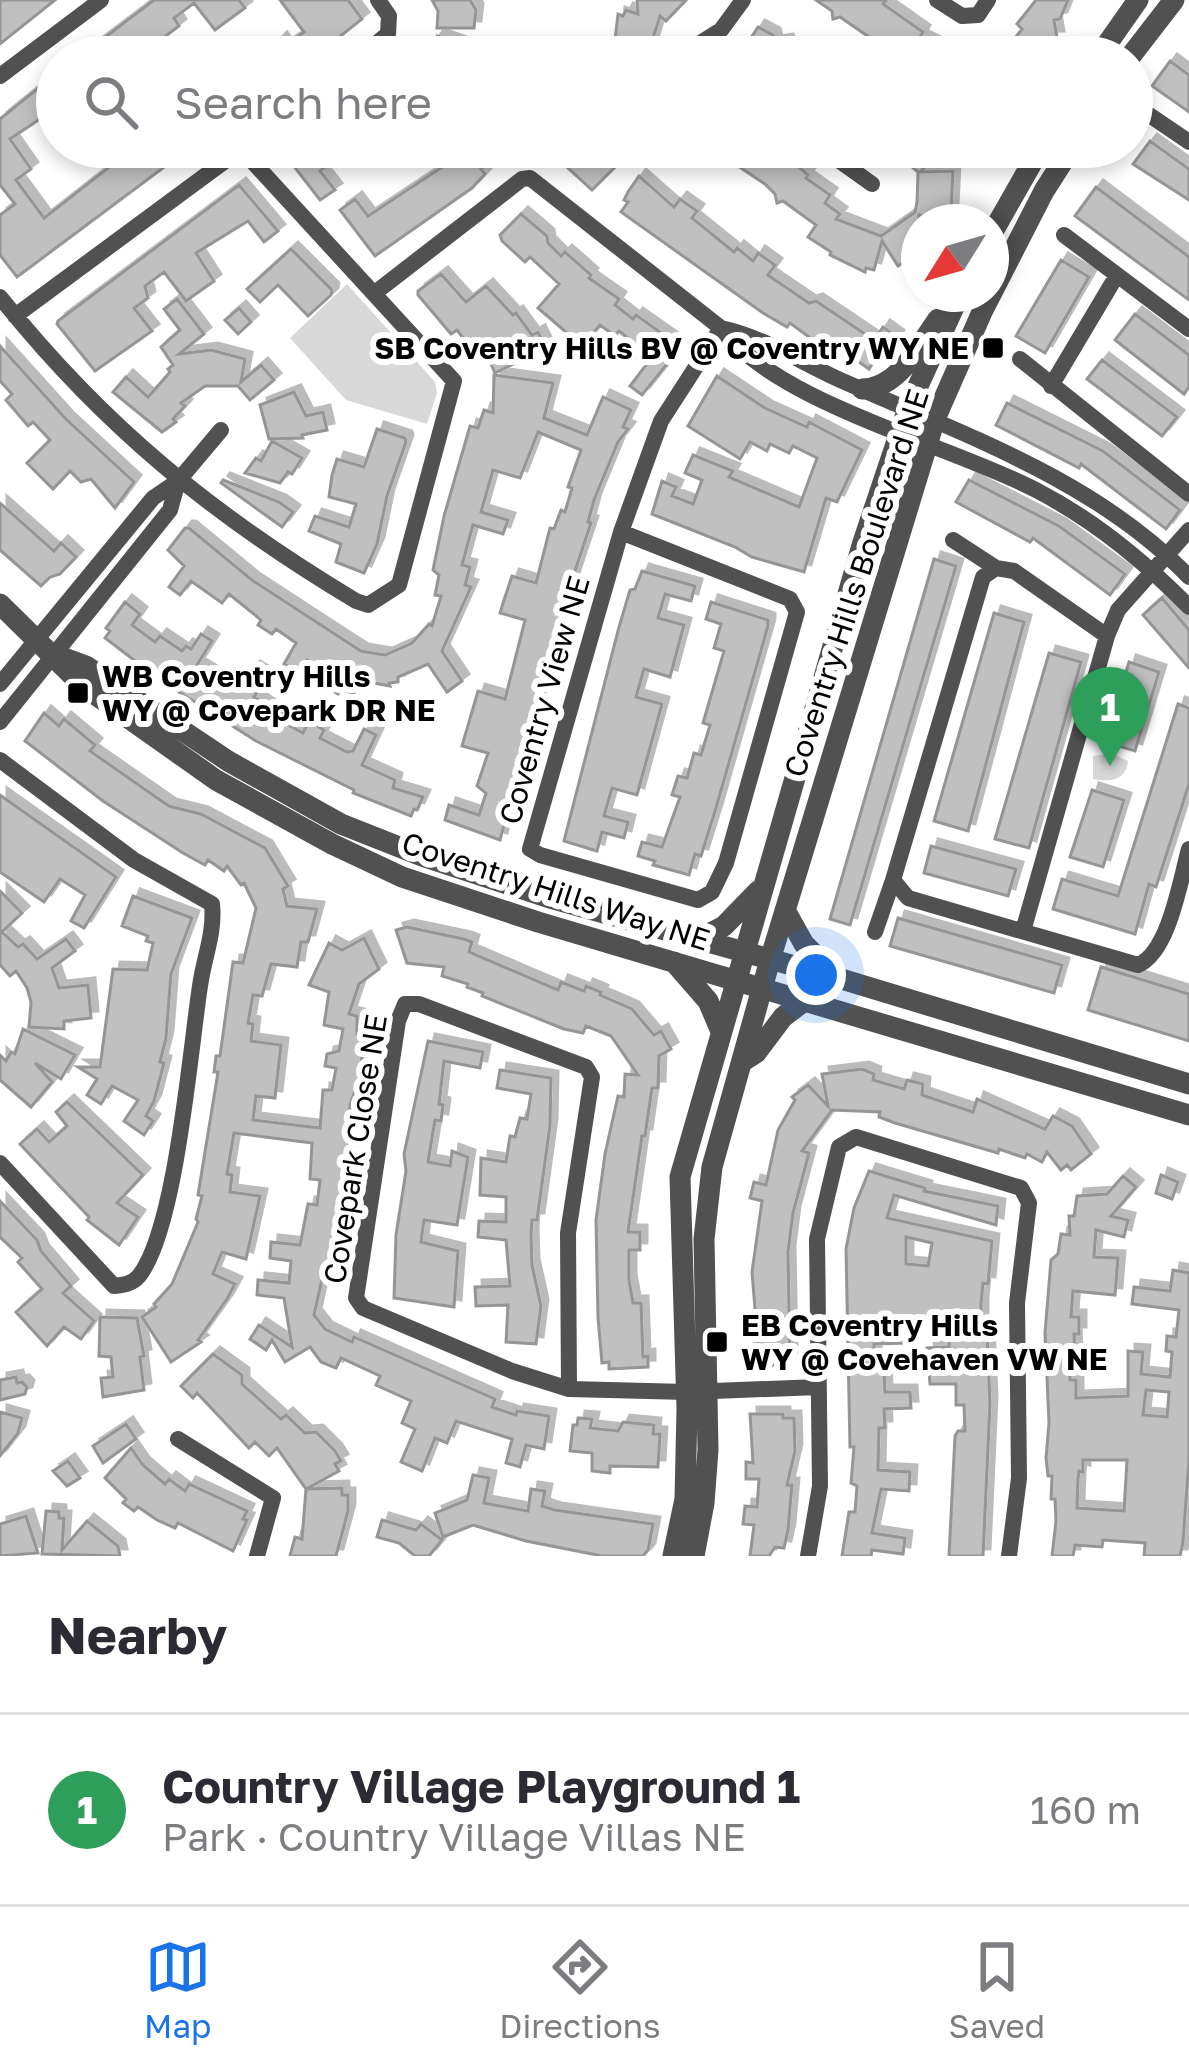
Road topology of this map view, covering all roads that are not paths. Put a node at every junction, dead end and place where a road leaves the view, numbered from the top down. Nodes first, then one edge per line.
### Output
1 (101, 0) edge
2 (378, 0) edge
3 (742, 0) edge
4 (937, 0) edge
5 (988, 0) edge
6 (1138, 0) edge
7 (1174, 0) edge
8 (53, 36) edge
9 (386, 36) edge
10 (711, 36) edge
11 (1113, 36) edge
12 (1146, 36) edge
13 (36, 49) edge
14 (0, 76) edge
15 (1153, 117) edge
16 (1189, 142) edge
17 (216, 168) edge
18 (261, 168) edge
19 (850, 168) edge
20 (1029, 168) edge
21 (1059, 168) edge
22 (872, 184) dead end
23 (1009, 204) edge
24 (1064, 235) dead end
25 (1118, 275) junction
26 (376, 292) junction
27 (0, 297) edge
28 (943, 312) edge
29 (949, 312) edge
30 (15, 316) junction
31 (721, 328) junction
32 (1189, 329) edge
33 (1019, 359) dead end
34 (1051, 386) junction
35 (862, 389) junction
36 (908, 409) junction
37 (935, 419) junction
38 (221, 430) dead end
39 (899, 433) junction
40 (926, 444) junction
41 (178, 481) junction
42 (1189, 494) edge
43 (1189, 530) edge
44 (621, 532) junction
45 (953, 540) dead end
46 (1168, 555) junction
47 (996, 568) junction
48 (1152, 570) junction
49 (1189, 577) edge
50 (0, 604) edge
51 (1189, 607) edge
52 (1107, 635) junction
53 (44, 646) junction
54 (0, 684) edge
55 (0, 722) edge
56 (0, 760) edge
57 (1189, 849) edge
58 (893, 880) junction
59 (765, 883) junction
60 (785, 910) junction
61 (1023, 931) junction
62 (875, 932) dead end
63 (699, 940) junction
64 (743, 955) junction
65 (770, 961) junction
66 (674, 962) junction
67 (838, 978) junction
68 (735, 979) junction
69 (762, 987) junction
70 (807, 1000) junction
71 (720, 1029) junction
72 (745, 1060) junction
73 (1189, 1084) edge
74 (1189, 1115) edge
75 (0, 1163) edge
76 (818, 1387) junction
77 (569, 1389) junction
78 (698, 1392) junction
79 (178, 1439) dead end
80 (257, 1556) edge
81 (673, 1556) edge
82 (694, 1556) edge
83 (808, 1556) edge
84 (1009, 1556) edge

1 - 8 street
2 - 9 street
3 - 10 street
4 - 5 street
6 - 11 street
7 - 12 street
13 - 14 street
15 - 16 street
17 - 30 street
18 - 26 street
19 - 22 street
20 - 23 street
21 - 37 street, Coventry Hills Boulevard NE
24 - 25 street
25 - 32 street
25 - 34 street
26 - 31 street
26 - 41 street
27 - 30 street
28 - 35 street
29 - 36 street, Coventry Hills Boulevard NE
30 - 41 street
31 - 35 street
31 - 39 street
31 - 44 street, Coventry View NE
33 - 34 street
34 - 42 street
35 - 36 street
36 - 37 street
36 - 39 street, Coventry Hills Boulevard NE
37 - 40 street, Coventry Hills Boulevard NE
37 - 46 street
38 - 41 street
39 - 40 street
39 - 59 street, Coventry Hills Boulevard NE
40 - 48 street
40 - 60 street, Coventry Hills Boulevard NE
41 - 53 street
43 - 46 street
44 - 44 street, Coventry View NE
45 - 47 street
46 - 48 street
46 - 49 street
47 - 52 street
47 - 58 street
48 - 51 street
48 - 52 street
50 - 53 street, Coventry Hills Way NE
52 - 61 street
53 - 54 street
53 - 55 street
53 - 63 street, Coventry Hills Way NE
53 - 66 street, Coventry Hills Way NE
56 - 75 street
57 - 61 street
58 - 61 street
58 - 62 street
59 - 63 street
59 - 64 street, Coventry Hills Boulevard NE
60 - 65 street, Coventry Hills Boulevard NE
60 - 67 street
63 - 64 street, Coventry Hills Way NE
64 - 65 street, Coventry Hills Way NE
64 - 68 street, Coventry Hills Boulevard NE
65 - 67 street, Coventry Hills Way NE
65 - 69 street, Coventry Hills Boulevard NE
66 - 68 street, Coventry Hills Way NE
66 - 71 street
67 - 73 street, Coventry Hills Way NE
68 - 69 street
68 - 71 street, Coventry Hills Way NE
69 - 70 street
69 - 72 street, Coventry Hills Way NE
70 - 72 street
70 - 74 street
71 - 78 street, Coventry Hills Way NE
72 - 78 street, Coventry Hills Way NE
76 - 78 street, Covepark Close NE
76 - 83 street
76 - 84 street
77 - 77 street, Covepark Close NE
77 - 78 street, Covepark Close NE
78 - 81 street, Coventry Hills Way NE
78 - 82 street, Coventry Hills Way NE
79 - 80 street

